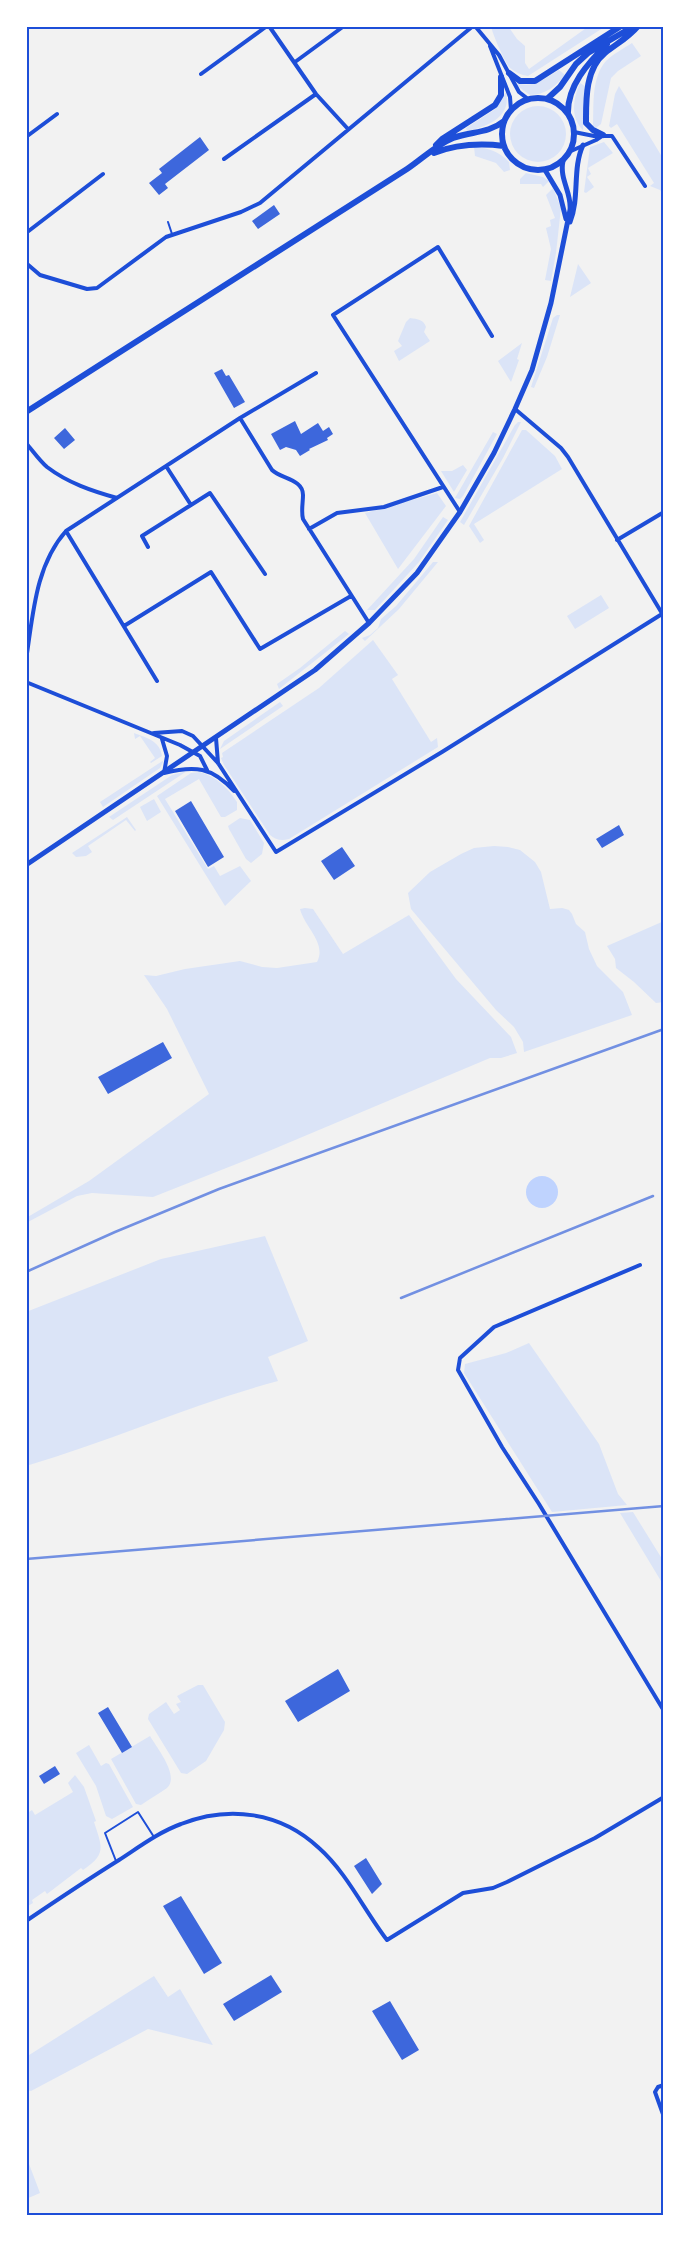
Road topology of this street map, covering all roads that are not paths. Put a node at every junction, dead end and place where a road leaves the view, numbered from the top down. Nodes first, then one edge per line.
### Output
1 (268, 26) edge
2 (344, 26) edge
3 (474, 26) edge
4 (621, 26) edge
5 (634, 26) edge
6 (638, 26) edge
7 (608, 43) junction
8 (490, 44) junction
9 (296, 62) junction
10 (509, 73) junction
11 (201, 74) dead end
12 (501, 76) junction
13 (316, 94) junction
14 (528, 99) junction
15 (547, 99) junction
16 (511, 110) junction
17 (57, 114) dead end
18 (568, 114) junction
19 (504, 121) junction
20 (348, 130) junction
21 (574, 132) junction
22 (603, 135) junction
23 (26, 137) edge
24 (583, 145) junction
25 (504, 146) junction
26 (570, 151) junction
27 (426, 157) junction
28 (224, 158) dead end
29 (562, 161) junction
30 (545, 170) junction
31 (104, 174) dead end
32 (644, 186) dead end
33 (567, 221) junction
34 (168, 222) dead end
35 (566, 231) junction
36 (26, 233) edge
37 (172, 234) junction
38 (27, 266) edge
39 (492, 336) dead end
40 (316, 372) dead end
41 (516, 409) junction
42 (26, 412) edge
43 (240, 418) junction
44 (26, 443) edge
45 (166, 466) junction
46 (443, 487) junction
47 (117, 498) junction
48 (191, 504) junction
49 (460, 512) junction
50 (664, 512) edge
51 (309, 529) junction
52 (66, 531) junction
53 (617, 540) junction
54 (148, 547) dead end
55 (265, 574) dead end
56 (352, 596) junction
57 (663, 615) edge
58 (369, 624) junction
59 (124, 626) junction
60 (26, 660) edge
61 (157, 681) dead end
62 (26, 682) edge
63 (154, 733) junction
64 (216, 738) junction
65 (162, 739) junction
66 (202, 747) junction
67 (195, 752) junction
68 (218, 763) junction
69 (207, 770) junction
70 (164, 772) junction
71 (241, 799) junction
72 (26, 865) edge
73 (640, 1265) dead end
74 (664, 1711) edge
75 (664, 1797) edge
76 (154, 1837) junction
77 (116, 1861) junction
78 (26, 1921) edge
79 (664, 2086) edge
80 (664, 2117) edge

1 - 9 street
1 - 11 street
2 - 9 street
3 - 8 street
3 - 20 street
4 - 10 main road
5 - 7 main road
6 - 22 main road
7 - 15 main road
7 - 18 main road
8 - 10 street
8 - 12 street
9 - 13 street
10 - 14 street
12 - 16 street
12 - 27 main road
13 - 20 street
13 - 28 street
14 - 15 main road
14 - 16 main road
15 - 18 main road
16 - 19 main road
17 - 23 street
18 - 21 main road
19 - 25 main road
19 - 27 main road
20 - 37 street
21 - 22 street
21 - 26 main road
22 - 24 street
22 - 32 street
24 - 26 street
24 - 35 street
25 - 27 main road
25 - 30 main road
26 - 29 main road
27 - 42 main road
29 - 30 main road
29 - 33 street
30 - 33 street
31 - 36 street
33 - 35 street
34 - 37 lane
35 - 41 street
37 - 38 street
39 - 46 street
40 - 43 street
41 - 49 street
41 - 53 street
43 - 45 street
43 - 51 street
44 - 47 street
45 - 47 street
45 - 48 street
46 - 49 street
46 - 51 street
47 - 52 street
48 - 54 street
48 - 55 street
49 - 58 street
50 - 53 street
51 - 56 street
52 - 59 street
52 - 60 street
53 - 57 street
56 - 58 street
56 - 59 street
57 - 71 street
58 - 64 street
59 - 61 street
62 - 63 street
63 - 65 street
63 - 66 street
64 - 66 street
64 - 68 street
65 - 67 street
65 - 70 street
66 - 67 street
66 - 68 street
67 - 69 street
67 - 70 street
68 - 71 street
69 - 70 street
69 - 71 street
70 - 72 street
73 - 74 street
75 - 76 street
76 - 77 street
76 - 77 lane
77 - 78 street
79 - 80 street

